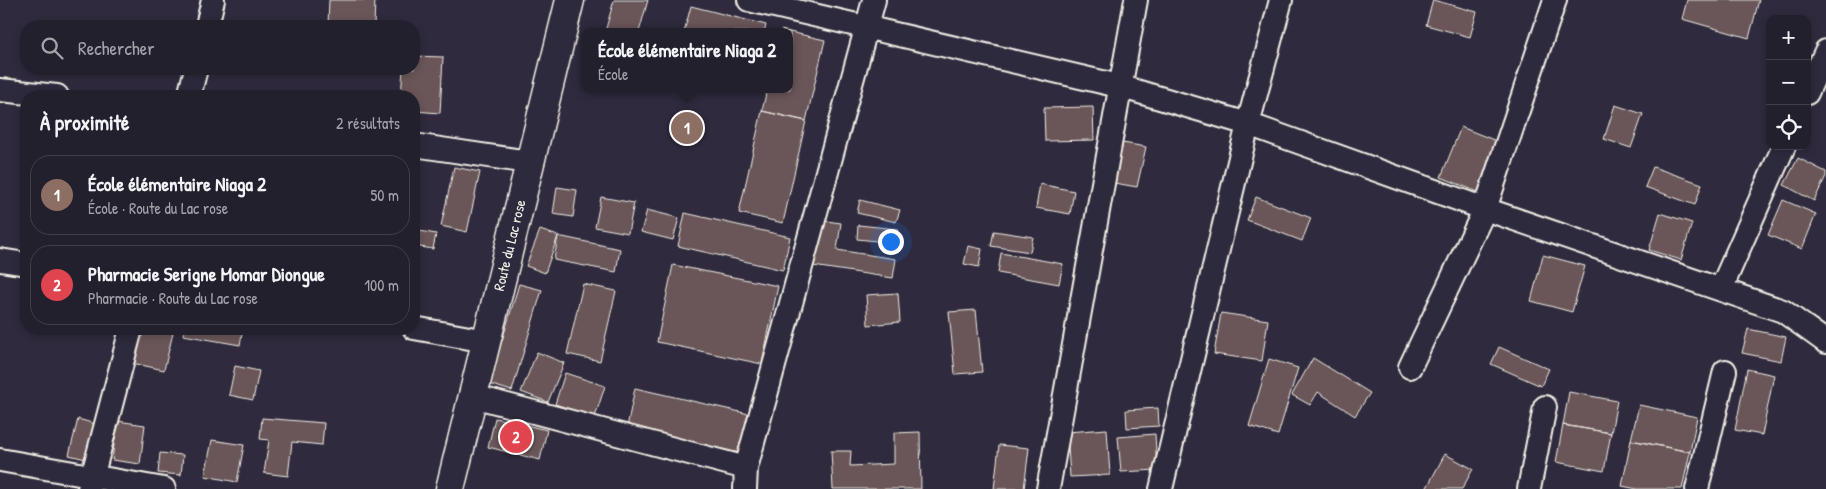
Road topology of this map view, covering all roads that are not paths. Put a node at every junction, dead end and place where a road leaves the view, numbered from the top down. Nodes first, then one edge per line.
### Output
1 (213, 0) edge
2 (570, 0) edge
3 (749, 0) edge
4 (874, 0) edge
5 (1136, 0) edge
6 (1281, 0) edge
7 (1555, 0) edge
8 (208, 20) edge
9 (867, 26) junction
10 (1826, 51) edge
11 (194, 75) edge
12 (1811, 84) edge
13 (1119, 86) junction
14 (0, 90) edge
15 (191, 90) edge
16 (20, 92) edge
17 (1248, 124) junction
18 (420, 146) edge
19 (1782, 150) edge
20 (529, 162) junction
21 (1485, 208) junction
22 (0, 260) edge
23 (20, 263) edge
24 (1721, 289) junction
25 (420, 329) edge
26 (129, 335) edge
27 (486, 341) junction
28 (1826, 342) edge
29 (1410, 368) dead end
30 (1725, 371) dead end
31 (473, 396) junction
32 (1545, 407) dead end
33 (0, 460) edge
34 (746, 478) edge
35 (90, 483) edge
36 (164, 489) edge
37 (450, 489) edge
38 (1048, 489) edge
39 (1161, 489) edge
40 (1529, 489) edge
41 (1697, 489) edge

1 - 8 street
2 - 20 main road, Route du Lac rose
3 - 9 street
4 - 9 street
5 - 13 street
6 - 17 street
7 - 21 street
9 - 13 street
9 - 34 street
10 - 12 street
11 - 15 street
13 - 17 street
13 - 38 street
14 - 16 street
17 - 21 street
17 - 39 street
18 - 20 street
19 - 24 street
20 - 27 main road, Route du Lac rose
21 - 24 street
21 - 29 street
22 - 23 street
24 - 28 street
25 - 27 street
26 - 35 street
27 - 31 main road, Route du Lac rose
30 - 41 street
31 - 34 street
31 - 37 main road, Route du Lac rose
32 - 40 street
33 - 35 street
35 - 36 street

